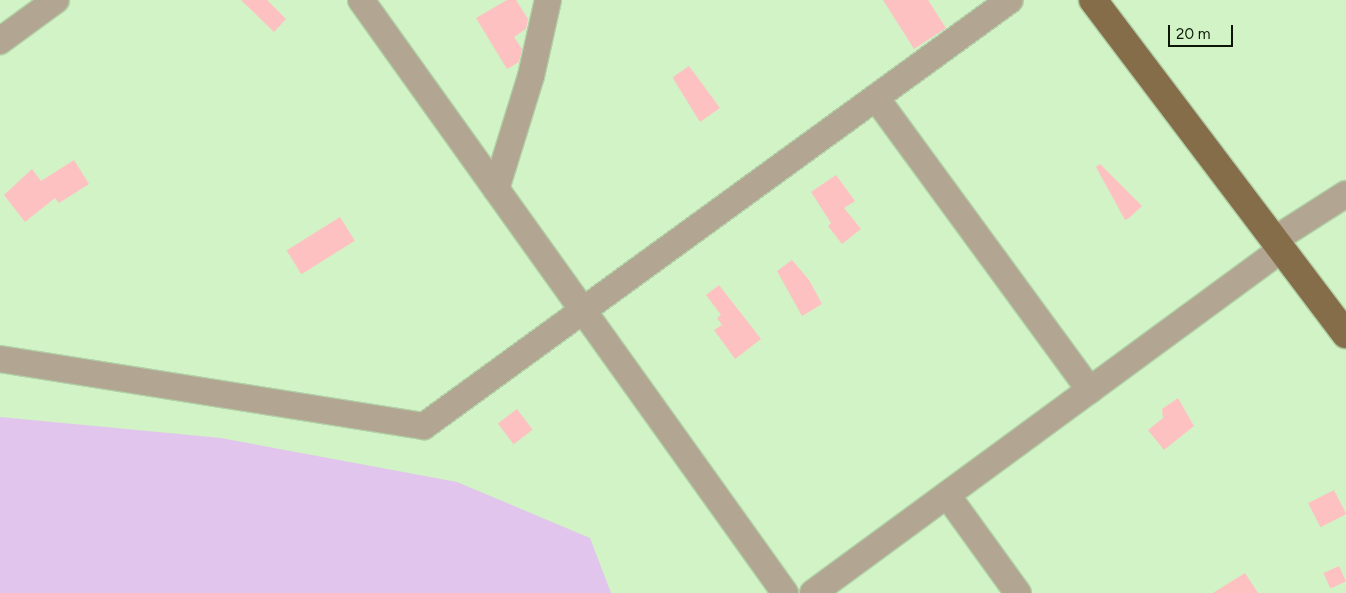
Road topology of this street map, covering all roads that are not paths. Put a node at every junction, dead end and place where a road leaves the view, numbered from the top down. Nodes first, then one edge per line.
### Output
1 (56, 0) edge
2 (361, 0) edge
3 (548, 0) edge
4 (1010, 0) edge
5 (1093, 0) edge
6 (0, 41) edge
7 (876, 98) junction
8 (496, 189) junction
9 (1346, 194) edge
10 (1278, 244) junction
11 (583, 310) junction
12 (1346, 334) edge
13 (0, 358) edge
14 (1090, 390) junction
15 (947, 495) junction
16 (785, 593) edge
17 (813, 593) edge
18 (1018, 593) edge

1 - 6 street
2 - 8 street
3 - 8 street
4 - 7 street
5 - 10 main road
7 - 11 street
7 - 14 street
8 - 11 street
9 - 10 street
10 - 12 main road
10 - 14 street
11 - 13 street
11 - 16 street
14 - 15 street
15 - 17 street
15 - 18 street

